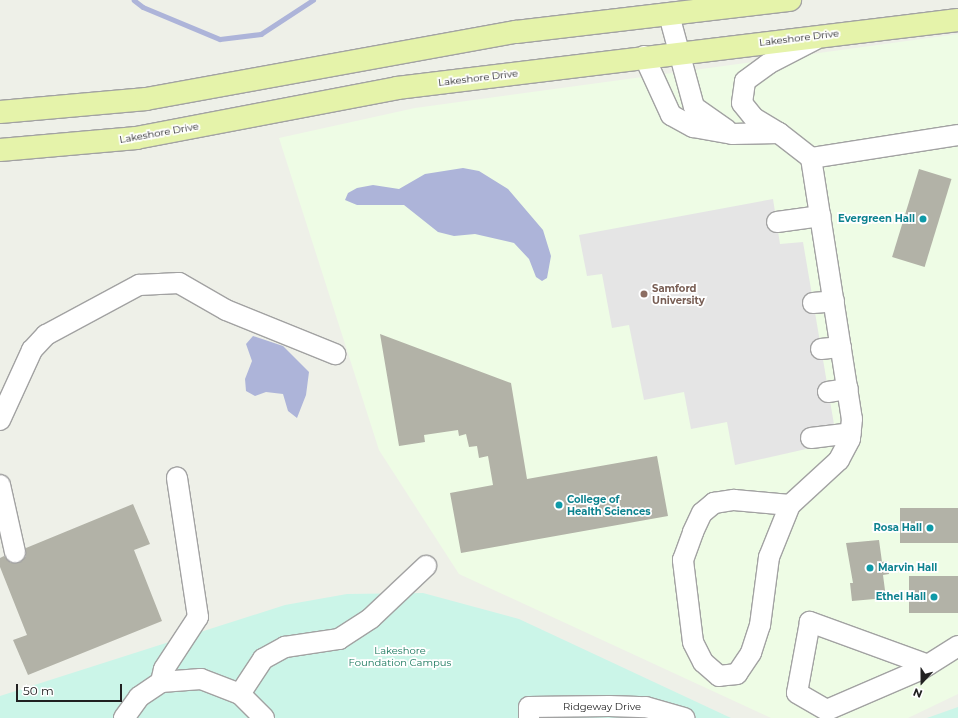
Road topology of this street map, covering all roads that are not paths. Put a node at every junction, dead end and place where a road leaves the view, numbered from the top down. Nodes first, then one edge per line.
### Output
1 (790, 0) edge
2 (669, 15) junction
3 (958, 20) edge
4 (823, 35) junction
5 (679, 52) junction
6 (392, 54) junction
7 (644, 56) junction
8 (397, 88) junction
9 (0, 112) edge
10 (780, 132) junction
11 (732, 134) junction
12 (958, 135) edge
13 (0, 150) edge
14 (811, 158) junction
15 (821, 216) junction
16 (777, 222) dead end
17 (834, 301) junction
18 (813, 303) dead end
19 (841, 347) junction
20 (821, 349) dead end
21 (335, 354) dead end
22 (848, 389) junction
23 (828, 392) dead end
24 (0, 420) edge
25 (851, 433) junction
26 (811, 438) dead end
27 (177, 478) dead end
28 (0, 485) edge
29 (790, 505) junction
30 (15, 552) dead end
31 (426, 566) dead end
32 (958, 646) edge
33 (928, 665) junction
34 (161, 682) junction
35 (240, 694) junction
36 (122, 716) edge
37 (264, 718) edge
38 (529, 718) edge
39 (684, 718) edge

1 - 2 main road
2 - 5 street
2 - 6 main road
3 - 4 main road, Lakeshore Drive
4 - 5 main road, Lakeshore Drive
4 - 10 street
5 - 7 main road, Lakeshore Drive
5 - 11 street
6 - 8 main road
6 - 9 main road
7 - 8 main road, Lakeshore Drive
7 - 11 street
8 - 13 main road, Lakeshore Drive
10 - 11 street
10 - 14 street
12 - 14 street
14 - 15 street
15 - 16 street
15 - 17 street
17 - 18 street
17 - 19 street
19 - 20 street
19 - 22 street
21 - 24 street
22 - 23 street
22 - 25 street
25 - 26 street
25 - 29 street
27 - 34 street
28 - 30 street
29 - 29 street
31 - 35 street
32 - 33 street
33 - 33 street
34 - 35 street
34 - 36 street
35 - 37 street
38 - 39 street, Ridgeway Drive

